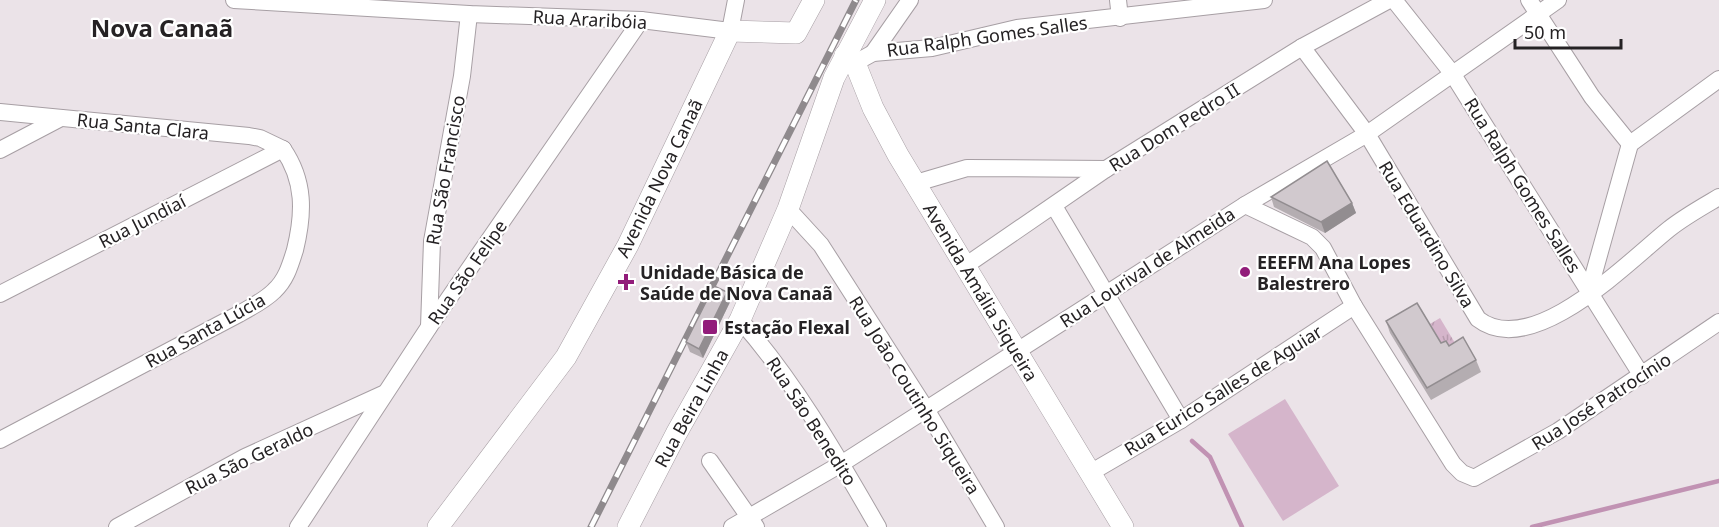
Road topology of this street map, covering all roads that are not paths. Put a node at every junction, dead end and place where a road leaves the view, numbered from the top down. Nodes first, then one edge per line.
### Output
1 (234, 0) edge
2 (736, 0) edge
3 (814, 0) edge
4 (875, 0) edge
5 (910, 0) edge
6 (1118, 0) edge
7 (1264, 0) edge
8 (1391, 0) edge
9 (1558, 0) edge
10 (1532, 7) edge
11 (469, 14) junction
12 (1120, 18) junction
13 (641, 20) junction
14 (730, 31) junction
15 (1302, 47) junction
16 (858, 57) junction
17 (1452, 73) junction
18 (1719, 79) edge
19 (0, 112) edge
20 (61, 117) junction
21 (1367, 134) junction
22 (1630, 144) junction
23 (283, 148) junction
24 (0, 150) edge
25 (1106, 169) junction
26 (916, 183) junction
27 (1719, 197) edge
28 (1245, 204) junction
29 (1054, 206) junction
30 (788, 209) junction
31 (965, 266) junction
32 (1107, 292) junction
33 (1591, 292) junction
34 (0, 294) edge
35 (1354, 306) junction
36 (740, 320) junction
37 (1719, 322) edge
38 (429, 327) junction
39 (1017, 351) junction
40 (1642, 376) junction
41 (384, 394) junction
42 (926, 409) junction
43 (1181, 420) junction
44 (0, 440) edge
45 (710, 461) dead end
46 (841, 464) junction
47 (1090, 473) junction
48 (753, 522) edge
49 (117, 527) edge
50 (298, 527) edge
51 (438, 527) edge
52 (628, 527) edge
53 (732, 527) edge
54 (878, 527) edge
55 (996, 527) edge
56 (1123, 527) edge

1 - 11 street, Rua Araribóia
2 - 14 street
3 - 14 street
4 - 16 street, Rua Beira Linha
5 - 16 street
6 - 12 street
7 - 12 street, Rua Ralph Gomes Salles
8 - 15 street, Rua Dom Pedro II
8 - 17 street, Rua Ralph Gomes Salles
9 - 10 street, Rua Lourival de Almeida
10 - 17 street, Rua Lourival de Almeida
10 - 22 street
11 - 13 street, Rua Araribóia
11 - 38 street, Rua São Francisco
12 - 16 street, Rua Ralph Gomes Salles
13 - 14 street, Rua Araribóia
13 - 38 street, Rua São Felipe
14 - 51 street, Avenida Nova Canaã
15 - 21 street, Rua Eduardino Silva
15 - 25 street, Rua Dom Pedro II
16 - 26 street, Avenida Amália Siqueira
16 - 30 street, Rua Beira Linha
17 - 21 street, Rua Lourival de Almeida
17 - 33 street, Rua Ralph Gomes Salles
18 - 22 street
19 - 20 street, Rua Santa Clara
20 - 23 street, Rua Santa Clara
20 - 24 street
21 - 28 street, Rua Lourival de Almeida
21 - 33 street, Rua Eduardino Silva
22 - 33 street
23 - 34 street, Rua Jundiaí
23 - 44 street, Rua Santa Lúcia
25 - 26 street
25 - 29 street, Rua Dom Pedro II
26 - 31 street, Avenida Amália Siqueira
27 - 33 street
28 - 32 street, Rua Lourival de Almeida
28 - 35 street
29 - 31 street, Rua Dom Pedro II
29 - 32 street
30 - 36 street, Rua Beira Linha
30 - 42 street, Rua João Coutinho Siqueira
31 - 39 street, Avenida Amália Siqueira
32 - 39 street, Rua Lourival de Almeida
32 - 43 street
33 - 40 street, Rua Ralph Gomes Salles
35 - 40 street, Rua José Patrocínio
35 - 43 street, Rua Eurico Salles de Aguiar
36 - 46 street, Rua São Benedito
36 - 52 street, Rua Beira Linha
37 - 40 street, Rua José Patrocínio
38 - 41 street, Rua São Felipe
39 - 42 street, Rua Lourival de Almeida
39 - 47 street, Avenida Amália Siqueira
41 - 49 street, Rua São Geraldo
41 - 50 street, Rua São Felipe
42 - 46 street, Rua Lourival de Almeida
42 - 55 street, Rua João Coutinho Siqueira
43 - 47 street, Rua Eurico Salles de Aguiar
45 - 48 street
46 - 48 street, Rua Lourival de Almeida
46 - 54 street, Rua São Benedito
47 - 56 street, Avenida Amália Siqueira
48 - 53 street, Rua Lourival de Almeida

